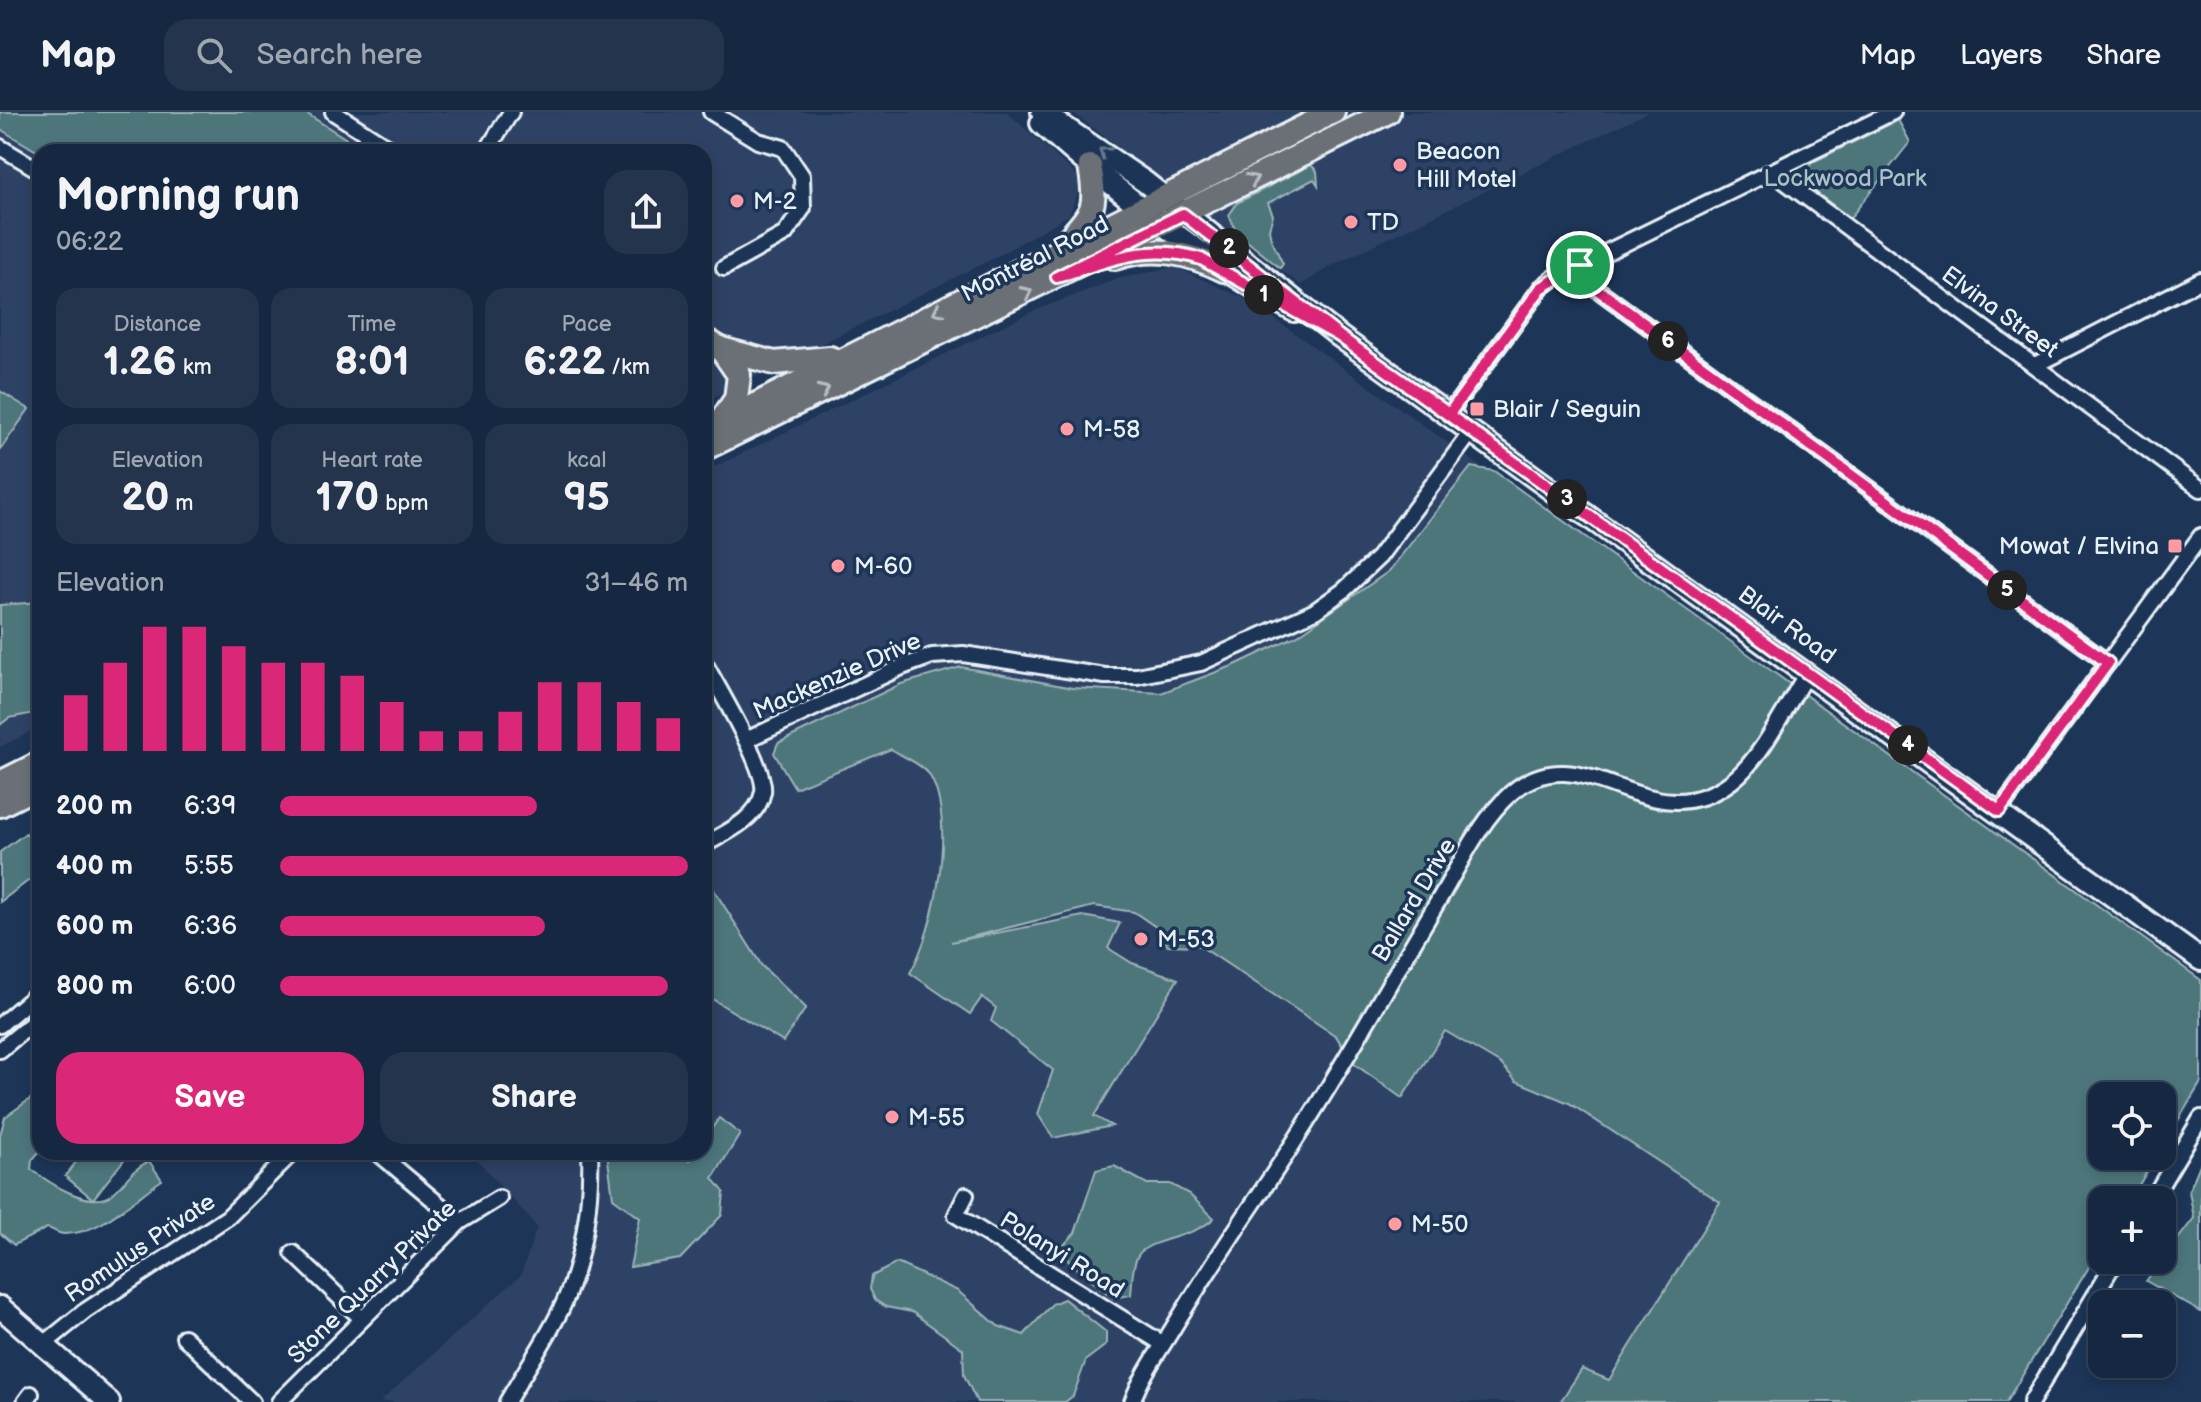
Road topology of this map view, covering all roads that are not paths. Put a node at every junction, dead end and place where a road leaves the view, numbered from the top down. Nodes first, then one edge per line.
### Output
1 (333, 112) edge
2 (511, 112) edge
3 (711, 112) edge
4 (1030, 112) edge
5 (1042, 112) edge
6 (1333, 112) edge
7 (1388, 112) edge
8 (1893, 112) edge
9 (383, 144) edge
10 (491, 144) edge
11 (0, 147) edge
12 (32, 166) edge
13 (1090, 166) junction
14 (1772, 172) junction
15 (1162, 197) junction
16 (1142, 208) junction
17 (1173, 219) junction
18 (1057, 250) junction
19 (1580, 265) junction
20 (724, 268) dead end
21 (1224, 270) junction
22 (1057, 277) junction
23 (2201, 280) edge
24 (1339, 336) junction
25 (712, 344) edge
26 (866, 348) junction
27 (2035, 365) junction
28 (1449, 414) junction
29 (712, 427) edge
30 (1472, 431) junction
31 (712, 445) edge
32 (2201, 489) edge
33 (2201, 536) edge
34 (2108, 663) junction
35 (1807, 673) junction
36 (712, 677) edge
37 (746, 740) junction
38 (32, 767) edge
39 (0, 783) edge
40 (32, 789) edge
41 (0, 805) edge
42 (1999, 811) junction
43 (712, 841) edge
44 (2201, 960) edge
45 (32, 998) edge
46 (32, 1024) edge
47 (0, 1025) edge
48 (0, 1050) edge
49 (2201, 1118) edge
50 (285, 1160) edge
51 (386, 1160) edge
52 (590, 1160) edge
53 (2160, 1186) edge
54 (966, 1195) dead end
55 (499, 1198) dead end
56 (460, 1222) junction
57 (293, 1253) dead end
58 (2108, 1274) edge
59 (0, 1307) edge
60 (362, 1319) junction
61 (184, 1337) dead end
62 (44, 1344) junction
63 (1163, 1344) junction
64 (109, 1402) edge
65 (252, 1402) edge
66 (279, 1402) edge
67 (507, 1402) edge
68 (1132, 1402) edge
69 (2031, 1402) edge

1 - 9 street
2 - 10 street
3 - 20 street
4 - 13 main road, Blair Road
15 -> 5 main road, Blair Road
6 - 15 main road, Montréal Road
17 -> 7 main road, Montréal Road
8 - 14 street
11 - 12 street
13 - 16 main road, Blair Road
13 - 18 main road
14 - 19 street
14 - 27 street, Elvina Street
15 - 16 main road, Montréal Road
15 - 17 main road, Blair Road
16 - 17 main road, Blair Road
16 - 18 main road, Montréal Road
17 - 21 main road, Blair Road
17 - 22 main road, Montréal Road
17 - 24 main road, Blair Road
18 -> 26 main road, Montréal Road
19 - 28 street
19 - 34 street
21 - 22 main road
21 - 24 main road, Blair Road
31 -> 22 main road, Montréal Road
23 - 27 street
24 - 28 main road, Blair Road
25 - 26 main road
25 - 29 main road
26 - 29 main road, Montréal Road
27 - 32 street, Elvina Street
28 - 30 main road, Blair Road
30 - 35 main road, Blair Road
30 - 37 street, Mackenzie Drive
33 - 34 street
34 - 42 street
35 - 42 main road, Blair Road
35 - 63 street, Ballard Drive
36 - 37 street
37 - 43 street
38 - 39 main road
40 - 41 main road
42 - 44 main road, Blair Road
45 - 47 street
46 - 48 street
49 - 53 street
50 - 62 street, Romulus Private
51 - 56 street
52 - 67 street
54 - 63 street, Polanyi Road
55 - 56 street, Stone Quarry Private
56 - 60 street, Stone Quarry Private
57 - 60 street
58 - 69 street
59 - 62 main road
60 - 66 street, Stone Quarry Private
61 - 65 street
62 - 64 main road
63 - 68 street, Ballard Drive

